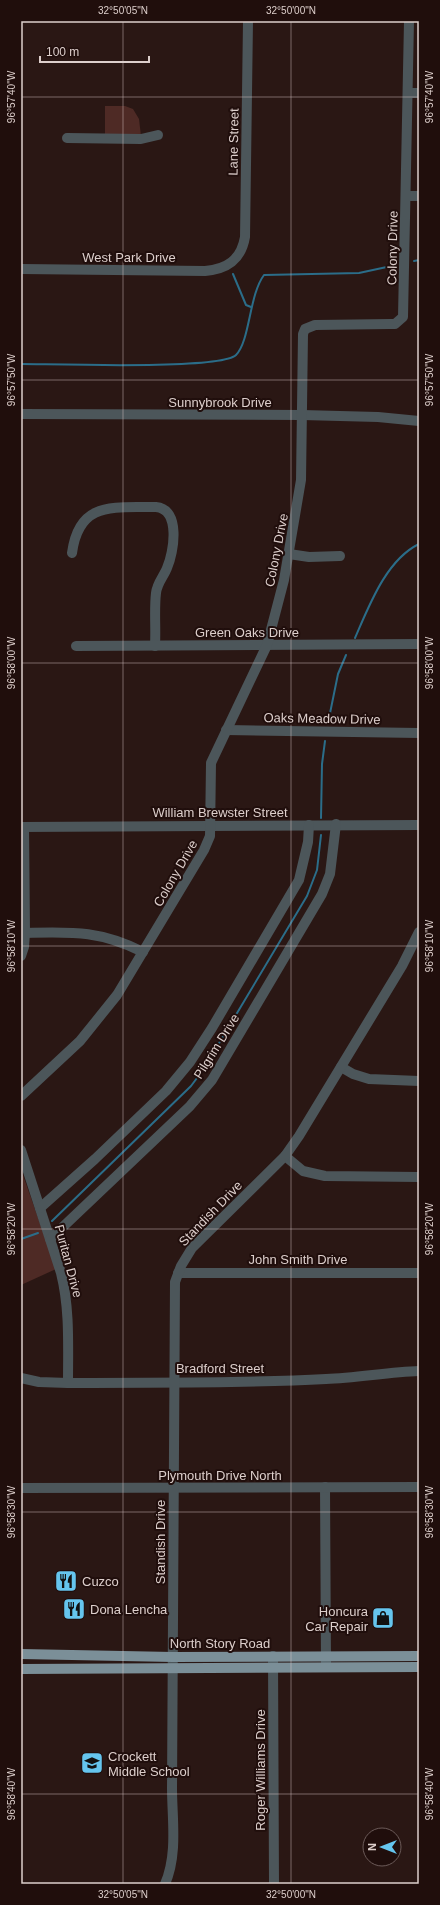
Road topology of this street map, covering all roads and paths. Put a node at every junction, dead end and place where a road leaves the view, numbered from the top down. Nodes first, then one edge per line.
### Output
1 (248, 21) edge
2 (409, 21) edge
3 (408, 93) junction
4 (419, 93) edge
5 (158, 135) dead end
6 (67, 138) dead end
7 (406, 196) junction
8 (419, 196) edge
9 (234, 260) joint
10 (21, 269) edge
11 (21, 414) edge
12 (302, 415) junction
13 (419, 421) edge
14 (72, 553) dead end
15 (289, 554) junction
16 (340, 556) dead end
17 (419, 644) edge
18 (267, 645) junction
19 (76, 646) dead end
20 (155, 646) junction
21 (226, 730) junction
22 (419, 733) edge
23 (336, 824) junction
24 (210, 825) junction
25 (309, 825) junction
26 (419, 825) edge
27 (23, 827) edge
28 (419, 932) edge
29 (25, 933) junction
30 (143, 952) junction
31 (21, 956) edge
32 (342, 1067) junction
33 (419, 1081) edge
34 (21, 1096) edge
35 (21, 1150) edge
36 (285, 1156) junction
37 (419, 1177) edge
38 (40, 1208) junction
39 (50, 1239) junction
40 (178, 1273) junction
41 (419, 1273) edge
42 (419, 1370) edge
43 (21, 1378) edge
44 (173, 1382) junction
45 (68, 1383) junction
46 (325, 1487) junction
47 (419, 1487) edge
48 (21, 1488) edge
49 (173, 1488) junction
50 (21, 1654) edge
51 (172, 1656) junction
52 (273, 1656) junction
53 (326, 1656) junction
54 (419, 1656) edge
55 (326, 1667) junction
56 (419, 1667) edge
57 (273, 1668) junction
58 (21, 1669) edge
59 (172, 1669) junction
60 (165, 1884) edge
61 (274, 1884) edge

1 - 9 street, Lane Street
2 - 3 street, Colony Drive
3 - 4 street
3 - 7 street, Colony Drive
5 - 6 street
7 - 8 street
7 - 12 street, Colony Drive
9 - 10 street, West Park Drive
11 - 12 street, Sunnybrook Drive
12 - 13 street, Sunnybrook Drive
12 - 15 street, Colony Drive
14 - 20 street
15 - 16 street
15 - 18 street, Colony Drive
17 - 18 street, Green Oaks Drive
18 - 20 street, Green Oaks Drive
18 - 21 street, Colony Drive
19 - 20 street, Green Oaks Drive
21 - 22 street, Oaks Meadow Drive
21 - 24 street, Colony Drive
23 - 25 street, William Brewster Street
23 - 26 street, William Brewster Street
23 - 39 street, Pilgrim Drive
24 - 25 street, William Brewster Street
24 - 27 street, William Brewster Street
24 - 30 street, Colony Drive
25 - 38 street, Pilgrim Drive
27 - 29 street
28 - 32 street, Standish Drive
29 - 30 street
29 - 31 street
30 - 34 street, Colony Drive
32 - 33 street
32 - 36 street, Standish Drive
35 - 38 street, Puritan Drive
36 - 37 street
36 - 40 street, Standish Drive
38 - 39 street, Puritan Drive
39 - 45 street, Puritan Drive
40 - 41 street, John Smith Drive
40 - 44 street, Standish Drive
42 - 44 street, Bradford Street
43 - 45 street, Bradford Street
44 - 45 street, Bradford Street
44 - 49 street, Standish Drive
46 - 47 street, Plymouth Drive North
46 - 49 street, Plymouth Drive North
46 - 53 street
48 - 49 street, Plymouth Drive North
49 - 51 street, Standish Drive
50 - 51 main road, North Story Road
51 - 52 main road, North Story Road
51 - 59 street, Standish Drive
52 - 53 main road, North Story Road
52 - 57 street, Roger Williams Drive
53 - 54 main road, North Story Road
53 - 55 street
55 - 56 main road, North Story Road
55 - 57 main road, North Story Road
57 - 59 main road, North Story Road
57 - 61 street, Roger Williams Drive
58 - 59 main road, North Story Road
59 - 60 street, Standish Drive

